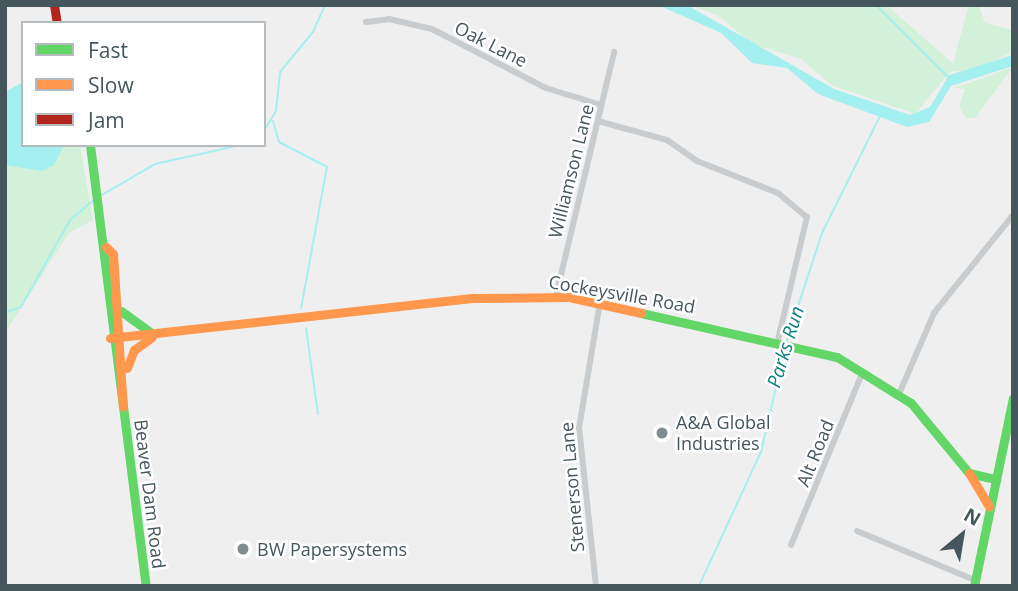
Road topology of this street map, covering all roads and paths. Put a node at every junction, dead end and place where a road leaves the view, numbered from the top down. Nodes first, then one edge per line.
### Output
1 (366, 22) dead end
2 (614, 52) dead end
3 (601, 105) junction
4 (598, 121) junction
5 (90, 147) edge
6 (1013, 215) edge
7 (106, 247) junction
8 (117, 296) junction
9 (556, 296) junction
10 (600, 303) junction
11 (156, 334) junction
12 (122, 337) junction
13 (110, 338) junction
14 (784, 341) junction
15 (863, 370) junction
16 (124, 380) junction
17 (899, 394) junction
18 (1013, 398) edge
19 (124, 407) junction
20 (969, 473) junction
21 (996, 479) junction
22 (989, 509) junction
23 (857, 531) dead end
24 (791, 545) dead end
25 (974, 583) edge
26 (146, 586) edge
27 (596, 586) edge

1 - 3 street, Oak Lane
2 - 3 street, Williamson Lane
3 - 4 street, Williamson Lane
4 - 9 street, Williamson Lane
4 - 14 street
5 - 7 main road, Beaver Dam Road
6 - 17 street
7 - 8 main road, Beaver Dam Road
7 - 13 main road, Beaver Dam Road
8 - 11 main road
8 - 12 main road, Beaver Dam Road
9 - 10 main road, Cockeysville Road
9 - 11 main road, Cockeysville Road
10 - 14 main road, Cockeysville Road
10 - 27 street, Stenerson Lane
11 - 12 main road, Cockeysville Road
11 - 16 main road
12 - 13 main road, Cockeysville Road
12 - 16 main road, Beaver Dam Road
13 - 19 main road, Beaver Dam Road
14 - 15 main road, Cockeysville Road
15 - 17 main road, Cockeysville Road
15 - 24 street, Alt Road
16 - 19 main road, Beaver Dam Road
17 - 20 main road, Cockeysville Road
18 - 21 main road
19 - 26 main road, Beaver Dam Road
20 - 21 main road
20 - 22 main road, Cockeysville Road
21 - 22 main road
22 - 25 main road
23 - 25 street

